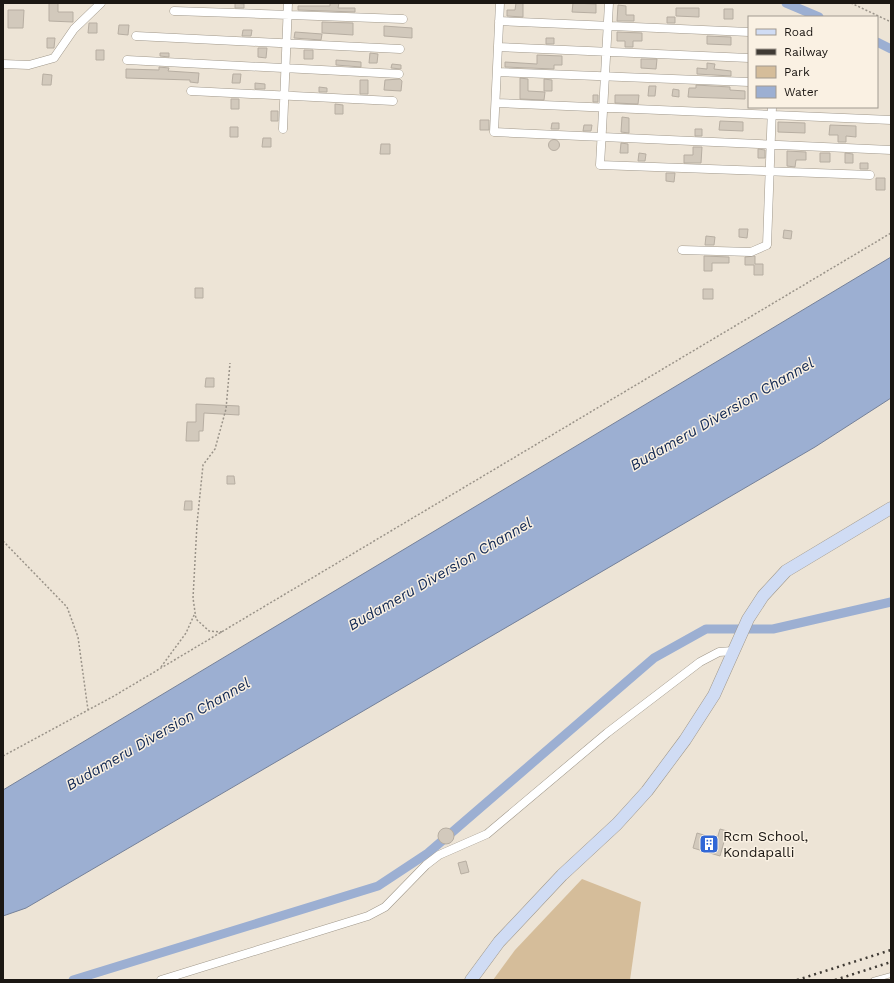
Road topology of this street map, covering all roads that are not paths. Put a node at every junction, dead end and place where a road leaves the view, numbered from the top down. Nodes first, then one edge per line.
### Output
1 (101, 3) edge
2 (288, 3) edge
3 (500, 3) edge
4 (609, 3) edge
5 (174, 11) dead end
6 (287, 15) junction
7 (403, 19) dead end
8 (499, 21) junction
9 (608, 25) junction
10 (748, 32) edge
11 (136, 36) dead end
12 (286, 43) junction
13 (498, 48) junction
14 (400, 49) dead end
15 (606, 52) junction
16 (748, 58) edge
17 (127, 60) dead end
18 (3, 64) edge
19 (286, 68) junction
20 (497, 72) junction
21 (399, 74) dead end
22 (605, 76) junction
23 (748, 82) edge
24 (191, 91) dead end
25 (284, 96) junction
26 (393, 101) dead end
27 (496, 103) junction
28 (603, 108) junction
29 (772, 111) edge
30 (891, 120) edge
31 (283, 129) dead end
32 (602, 137) junction
33 (771, 144) junction
34 (891, 150) edge
35 (770, 172) junction
36 (870, 175) dead end
37 (682, 250) dead end
38 (891, 508) edge
39 (733, 651) junction
40 (891, 975) edge
41 (161, 980) edge
42 (471, 980) edge
43 (873, 980) edge

1 - 18 street
2 - 6 street
3 - 8 street
4 - 9 street
5 - 6 street
6 - 7 street
6 - 12 street
8 - 9 street
8 - 13 street
9 - 10 street
9 - 15 street
11 - 12 street
12 - 14 street
12 - 19 street
13 - 15 street
13 - 20 street
15 - 16 street
15 - 22 street
17 - 19 street
19 - 21 street
19 - 25 street
20 - 22 street
20 - 27 street
22 - 23 street
22 - 28 street
24 - 25 street
25 - 26 street
25 - 31 street
27 - 28 street
27 - 32 street
28 - 29 street
28 - 32 street
29 - 30 street
29 - 33 street
32 - 33 street
32 - 35 street
33 - 34 street
33 - 35 street
35 - 36 street
35 - 37 street
38 - 39 main road
39 - 41 street
39 - 42 main road
40 - 43 lane

